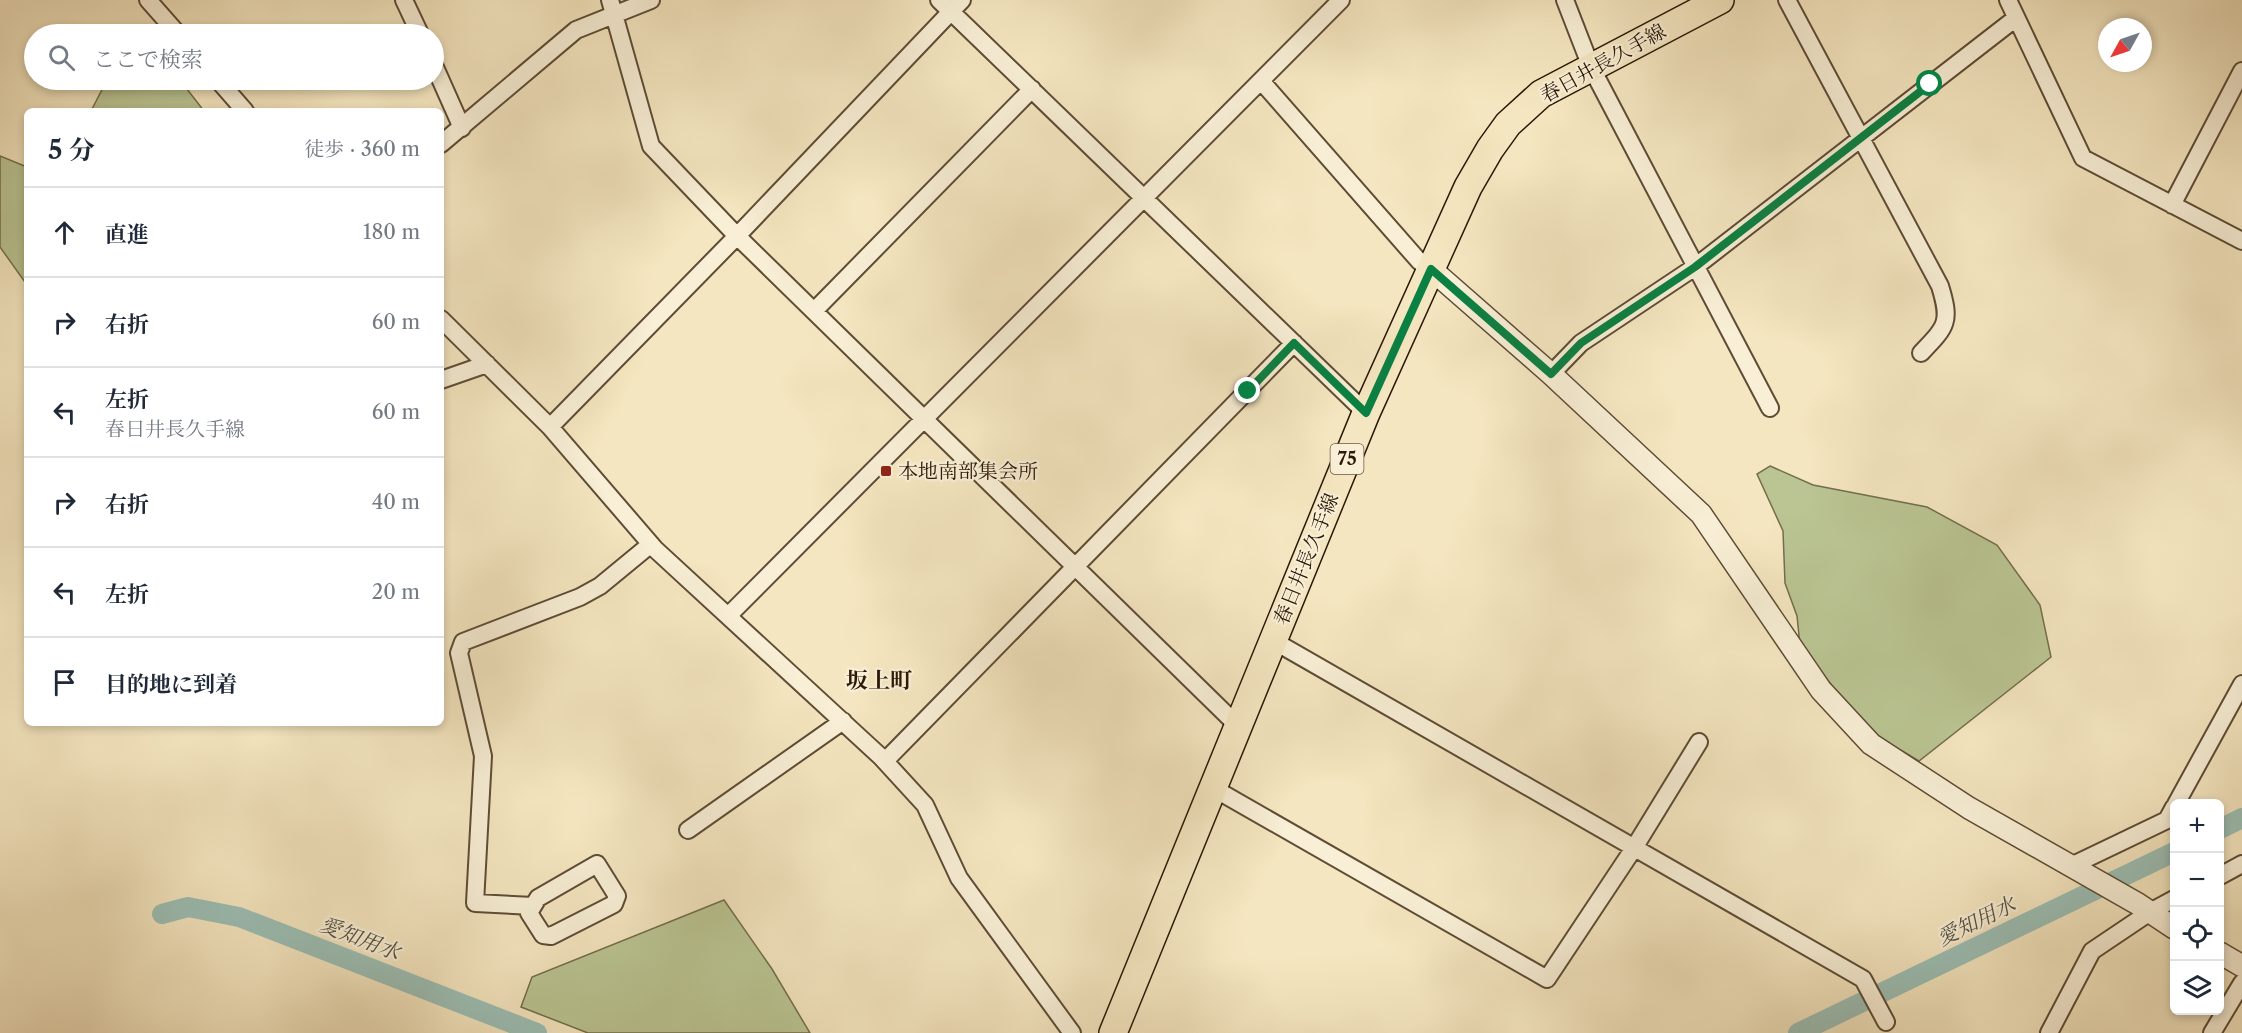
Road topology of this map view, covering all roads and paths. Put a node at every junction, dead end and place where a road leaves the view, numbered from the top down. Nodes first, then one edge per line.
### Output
1 (148, 0) edge
2 (404, 0) edge
3 (651, 0) edge
4 (939, 0) edge
5 (1341, 0) edge
6 (1565, 0) edge
7 (1720, 0) edge
8 (1787, 0) edge
9 (2008, 0) edge
10 (956, 6) edge
11 (612, 7) edge
12 (2016, 18) junction
13 (169, 24) edge
14 (415, 24) edge
15 (1591, 67) junction
16 (2242, 71) edge
17 (1262, 82) junction
18 (444, 88) edge
19 (1032, 89) junction
20 (227, 90) edge
21 (242, 108) edge
22 (462, 128) junction
23 (1861, 137) junction
24 (444, 142) edge
25 (1146, 198) junction
26 (2172, 205) junction
27 (737, 236) junction
28 (2242, 241) edge
29 (1695, 267) junction
30 (1431, 269) junction
31 (814, 311) junction
32 (444, 323) edge
33 (1294, 343) junction
34 (1921, 353) dead end
35 (487, 364) junction
36 (1551, 374) junction
37 (444, 379) edge
38 (1770, 408) dead end
39 (1366, 413) junction
40 (926, 419) junction
41 (550, 427) junction
42 (651, 544) junction
43 (1076, 567) junction
44 (728, 616) junction
45 (1272, 640) junction
46 (2242, 684) edge
47 (843, 721) junction
48 (1238, 726) junction
49 (1699, 742) dead end
50 (885, 761) junction
51 (1213, 788) junction
52 (2178, 799) edge
53 (2170, 814) edge
54 (688, 830) dead end
55 (1634, 848) junction
56 (2242, 864) edge
57 (2077, 870) junction
58 (2224, 874) edge
59 (2170, 902) edge
60 (533, 906) junction
61 (2150, 912) junction
62 (2170, 925) edge
63 (2224, 955) edge
64 (2242, 966) edge
65 (2242, 983) edge
66 (1886, 1022) dead end
67 (1072, 1033) edge
68 (1113, 1033) edge
69 (2049, 1033) edge
70 (2212, 1033) edge

1 - 13 street
2 - 14 street
3 - 11 street
4 - 10 street
5 - 17 street
6 - 15 street
7 - 15 main road, 春日井長久手線 / 75
8 - 23 street
9 - 12 street
10 - 19 street
10 - 27 street
11 - 22 street
11 - 27 street
12 - 23 street
12 - 26 street
15 - 29 street
15 - 30 main road, 春日井長久手線 / 75
16 - 26 street
17 - 25 street
17 - 30 street
18 - 22 street
19 - 25 street
19 - 31 street
20 - 21 street
22 - 24 street
23 - 29 street
23 - 34 street
25 - 33 street
25 - 40 street
26 - 28 street
27 - 31 street
27 - 41 street
29 - 36 street
29 - 38 street
30 - 36 street
30 - 39 main road, 春日井長久手線 / 75
31 - 40 street
32 - 35 street
33 - 39 street
33 - 43 street
35 - 37 street
35 - 41 street
36 - 57 street
39 - 45 main road, 春日井長久手線 / 75
40 - 43 street
40 - 44 street
41 - 42 street
42 - 44 street
42 - 60 street
43 - 48 street
43 - 50 street
44 - 47 street
45 - 48 main road, 春日井長久手線 / 75
45 - 55 street
46 - 52 street
47 - 50 street
47 - 54 street
48 - 51 main road, 春日井長久手線 / 75
49 - 55 street
50 - 67 street
51 - 55 street
51 - 68 main road, 春日井長久手線 / 75
53 - 57 street
55 - 66 street
56 - 58 street
57 - 61 street
59 - 61 street
60 - 60 street
61 - 62 street
61 - 69 street
63 - 64 street
65 - 70 street

